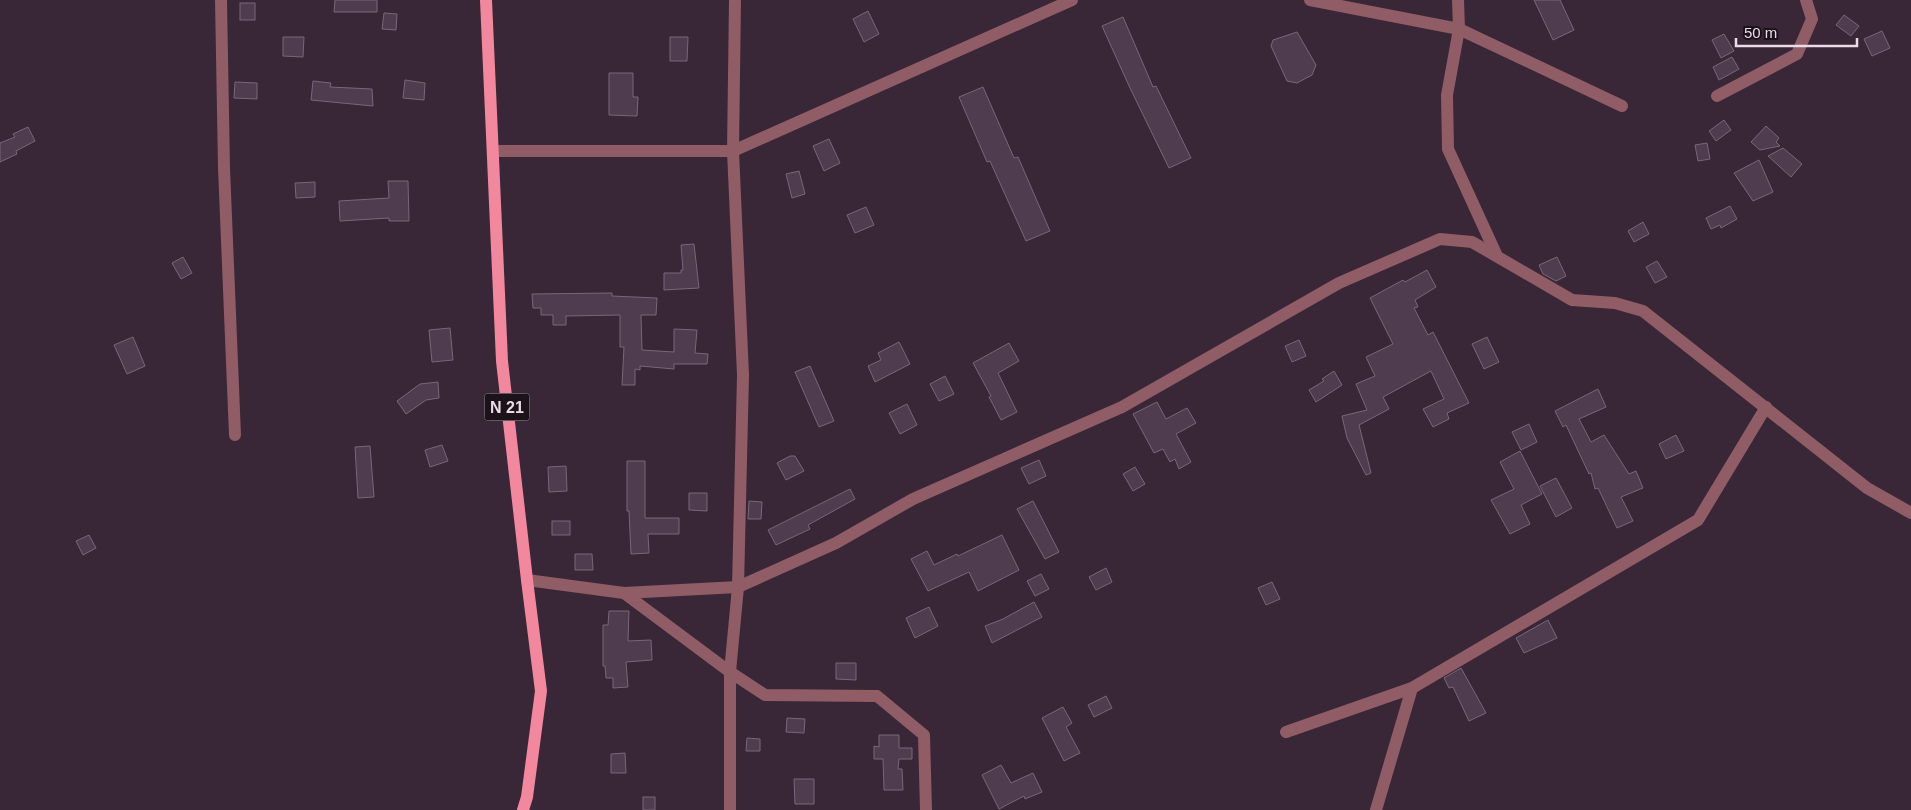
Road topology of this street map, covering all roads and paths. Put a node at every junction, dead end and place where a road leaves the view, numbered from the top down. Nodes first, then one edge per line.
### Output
1 (221, 0) edge
2 (486, 0) edge
3 (735, 0) edge
4 (1072, 0) edge
5 (1310, 0) edge
6 (1458, 0) edge
7 (1806, 0) edge
8 (1459, 29) junction
9 (1717, 96) dead end
10 (1622, 106) dead end
11 (494, 151) junction
12 (733, 151) junction
13 (1496, 256) junction
14 (1766, 407) junction
15 (235, 435) dead end
16 (1911, 513) edge
17 (526, 580) junction
18 (738, 587) junction
19 (624, 593) junction
20 (730, 672) junction
21 (1412, 688) junction
22 (1286, 732) dead end
23 (523, 810) edge
24 (730, 810) edge
25 (926, 810) edge
26 (1376, 810) edge

1 - 15 street
2 - 11 main road, N 21
3 - 12 street
4 - 12 street
5 - 8 street
6 - 8 street
7 - 9 street
8 - 10 street
8 - 13 street
11 - 12 street
11 - 17 main road, N 21
12 - 18 street
13 - 14 street
13 - 18 street
14 - 16 street
14 - 21 street
17 - 19 street
17 - 23 main road, N 21
18 - 19 street
18 - 20 street
19 - 20 street
20 - 24 street
20 - 25 street
21 - 22 street
21 - 26 street

